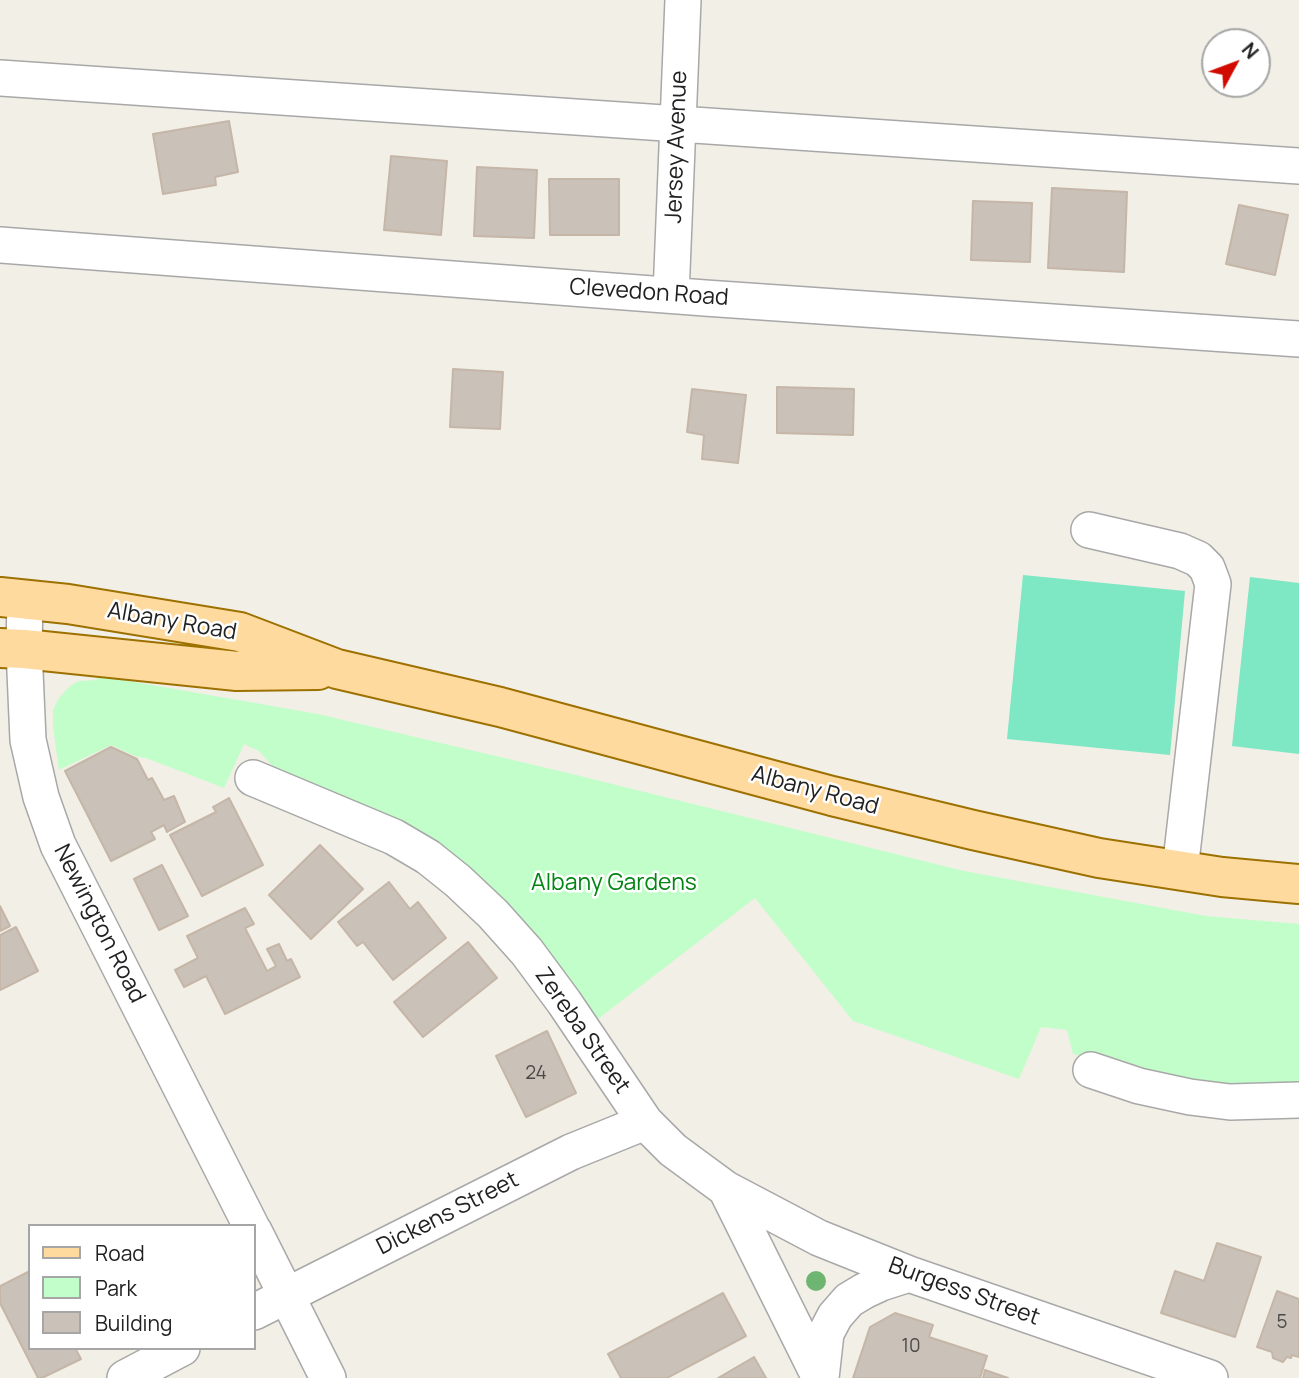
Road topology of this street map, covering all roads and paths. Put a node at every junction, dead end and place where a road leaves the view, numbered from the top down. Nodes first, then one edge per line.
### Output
1 (683, 0) edge
2 (0, 79) edge
3 (678, 125) junction
4 (1299, 166) edge
5 (0, 245) edge
6 (671, 295) junction
7 (1299, 339) edge
8 (1089, 530) dead end
9 (12, 598) edge
10 (12, 649) edge
11 (338, 669) junction
12 (253, 778) dead end
13 (1180, 870) junction
14 (1299, 884) edge
15 (1091, 1070) dead end
16 (1299, 1100) edge
17 (645, 1122) junction
18 (726, 1189) junction
19 (250, 1224) edge
20 (256, 1235) edge
21 (909, 1274) junction
22 (286, 1295) junction
23 (256, 1311) edge
24 (178, 1350) edge
25 (124, 1378) edge
26 (328, 1378) edge
27 (821, 1378) edge
28 (1210, 1378) edge

1 - 3 street, Jersey Avenue
2 - 3 street
3 - 4 street
3 - 6 street, Jersey Avenue
5 - 6 street, Clevedon Road
6 - 7 street, Clevedon Road
8 - 13 street
9 - 10 street, Newington Road
9 - 11 main road, Albany Road
10 - 11 main road, Albany Road
10 - 19 street, Newington Road
11 - 13 main road, Albany Road
12 - 17 street, Zereba Street
13 - 14 main road, Albany Road
15 - 16 street
17 - 18 street, Zereba Street
17 - 22 street, Dickens Street
18 - 21 street, Burgess Street
18 - 27 street, Zereba Street
20 - 22 street
21 - 27 street
21 - 28 street, Burgess Street
22 - 23 street, Dickens Street
22 - 26 street
24 - 25 street

